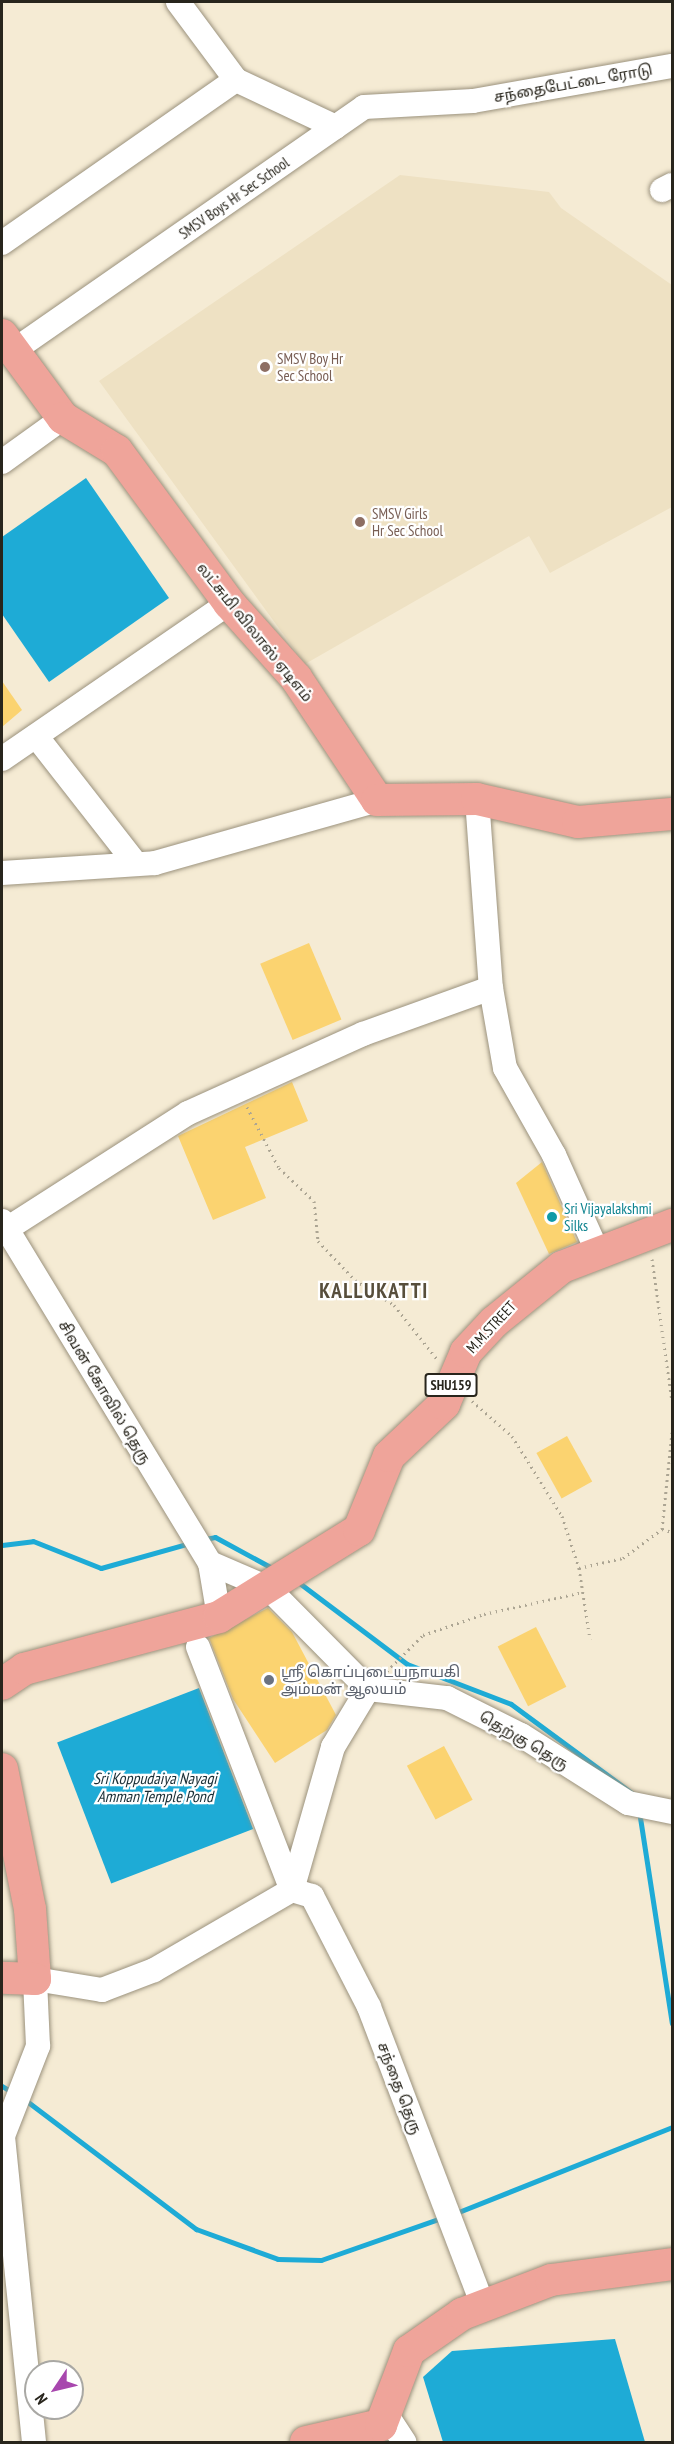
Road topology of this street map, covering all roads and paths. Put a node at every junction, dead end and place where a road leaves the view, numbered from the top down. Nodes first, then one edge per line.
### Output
1 (178, 2) edge
2 (672, 66) edge
3 (236, 80) junction
4 (473, 101) joint
5 (336, 127) junction
6 (2, 243) edge
7 (6, 345) edge
8 (63, 418) junction
9 (2, 462) edge
10 (229, 603) junction
11 (36, 736) junction
12 (2, 759) edge
13 (477, 799) junction
14 (377, 800) junction
15 (672, 814) edge
16 (136, 864) junction
17 (2, 873) edge
18 (491, 988) junction
19 (239, 1090) junction
20 (3, 1227) edge
21 (661, 1229) edge
22 (598, 1253) junction
23 (454, 1379) junction
24 (672, 1401) edge
25 (672, 1432) edge
26 (662, 1528) junction
27 (672, 1532) edge
28 (210, 1563) junction
29 (579, 1568) junction
30 (268, 1588) junction
31 (584, 1592) junction
32 (219, 1617) junction
33 (590, 1639) dead end
34 (198, 1647) dead end
35 (2, 1684) edge
36 (368, 1689) junction
37 (2, 1769) edge
38 (672, 1812) edge
39 (292, 1890) junction
40 (2, 1978) edge
41 (35, 1979) junction
42 (11, 2095) edge
43 (4, 2194) edge
44 (672, 2264) edge
45 (483, 2306) junction
46 (396, 2430) edge
47 (34, 2442) edge
48 (306, 2442) edge

1 - 3 street
2 - 4 street, சந்தைபேட்டை ரோடு
3 - 5 street
3 - 6 street
4 - 5 street, SMSV Boys Hr Sec School
5 - 7 street, SMSV Boys Hr Sec School
7 - 8 main road
8 - 9 street
8 - 10 main road, லட்சுமி விலாஸ் ஏடிஎம்
10 - 11 street
10 - 14 main road, லட்சுமி விலாஸ் ஏடிஎம்
11 - 12 street
11 - 16 street
13 - 14 main road
13 - 15 main road
13 - 18 street
14 - 16 street
16 - 17 street
18 - 19 street
18 - 22 street
19 - 20 street
19 - 23 path
20 - 28 street, சிவன் கோவில் தெரு
21 - 22 main road, M.M.STREET / SHU159
21 - 24 path
22 - 23 main road, M.M.STREET / SHU159
23 - 29 path
23 - 30 main road, M.M.STREET / SHU159
25 - 26 path
26 - 27 path
26 - 29 path
28 - 30 street
28 - 32 street
29 - 31 path
30 - 32 main road, SHU159
30 - 36 street
31 - 33 path
31 - 36 path
32 - 35 main road, SHU159
34 - 39 street
36 - 38 street, தெற்கு தெரு
36 - 39 street
37 - 41 main road
39 - 41 street
39 - 45 street, சந்தை தெரு
40 - 41 main road
41 - 42 street
42 - 43 street
43 - 47 street
44 - 45 main road
45 - 46 main road
46 - 48 main road

